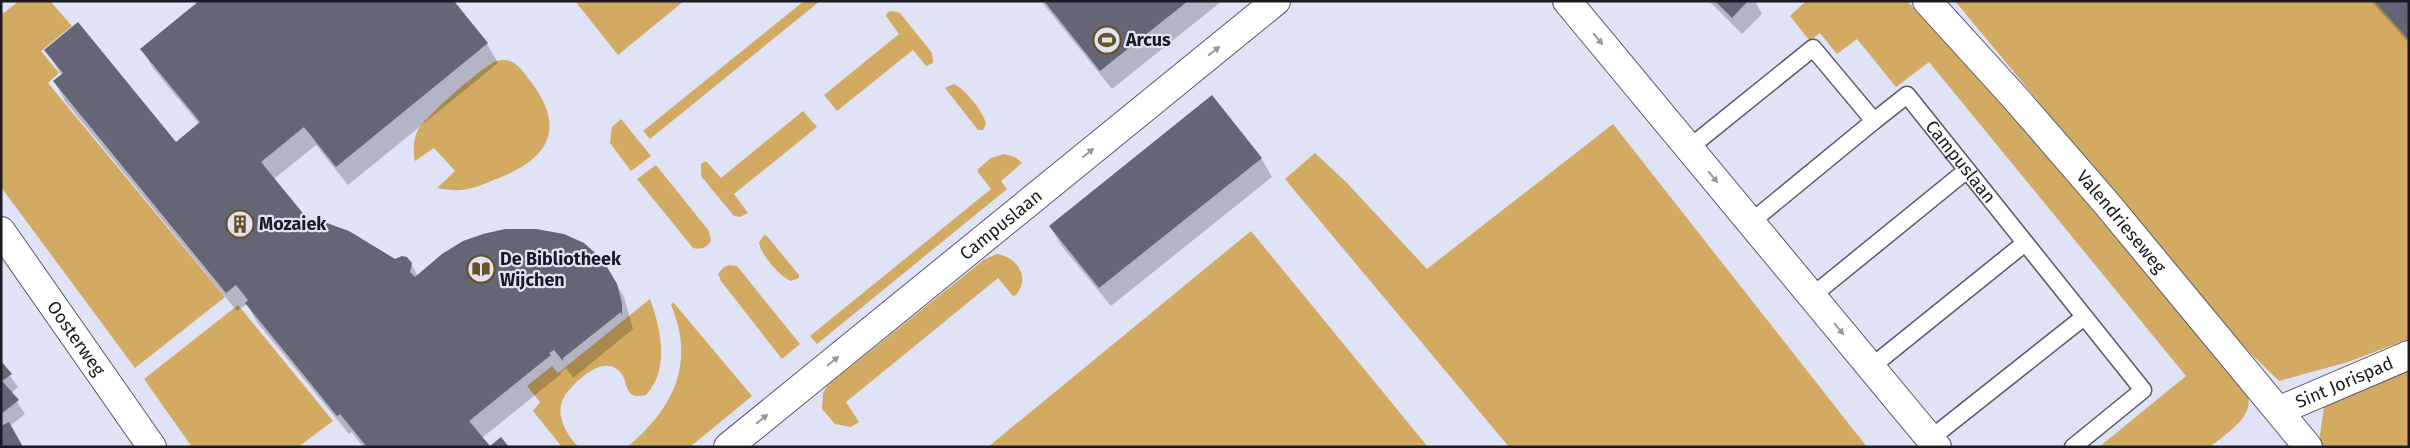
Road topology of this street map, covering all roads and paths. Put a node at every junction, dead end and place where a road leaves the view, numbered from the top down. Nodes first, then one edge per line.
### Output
1 (1276, 1) edge
2 (1567, 1) edge
3 (1927, 1) edge
4 (1874, 121) junction
5 (1689, 148) junction
6 (1967, 170) junction
7 (1751, 222) junction
8 (1, 231) edge
9 (2025, 243) junction
10 (1812, 296) junction
11 (2084, 316) junction
12 (2409, 355) edge
13 (1871, 367) junction
14 (2280, 410) junction
15 (1934, 443) edge
16 (152, 447) edge
17 (728, 447) edge
18 (2074, 447) edge
19 (2308, 447) edge

17 -> 1 street, Campuslaan
2 -> 5 street
3 - 14 street, Valendrieseweg
4 - 5 lane
4 - 6 lane, Campuslaan
4 - 7 lane
5 -> 7 street
6 - 9 lane, Campuslaan
6 - 10 lane
7 - 10 street
8 - 16 street, Oosterweg
9 - 11 lane, Campuslaan
9 - 13 lane
10 -> 13 street
11 - 15 lane
11 - 18 lane, Campuslaan
12 - 14 street, Sint Jorispad
13 - 15 street
14 - 19 street, Valendrieseweg

